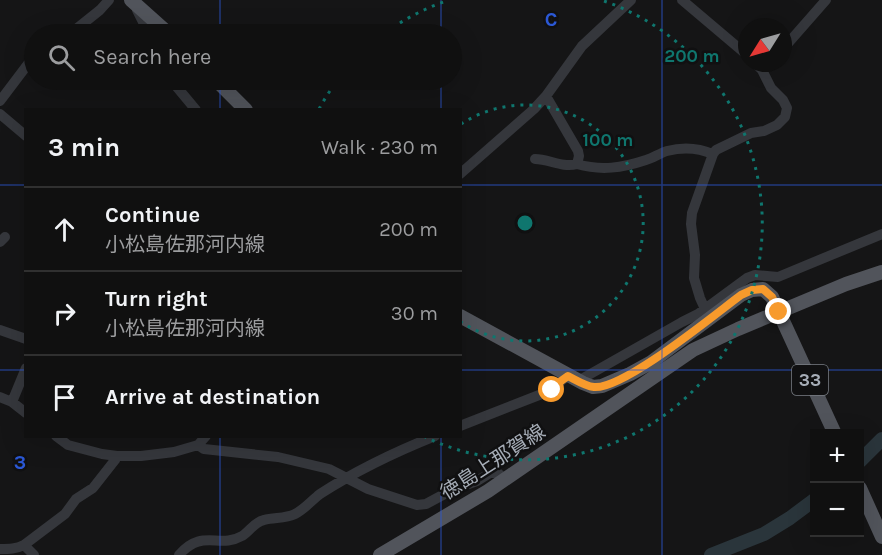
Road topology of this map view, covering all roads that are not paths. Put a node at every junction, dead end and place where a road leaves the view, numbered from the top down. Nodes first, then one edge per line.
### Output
1 (109, 0) edge
2 (631, 0) edge
3 (682, 0) edge
4 (826, 0) edge
5 (134, 2) edge
6 (82, 24) edge
7 (144, 24) edge
8 (159, 24) edge
9 (792, 40) edge
10 (738, 47) edge
11 (24, 69) edge
12 (765, 72) edge
13 (179, 90) edge
14 (226, 90) edge
15 (546, 96) junction
16 (0, 101) edge
17 (194, 108) edge
18 (244, 108) edge
19 (0, 114) edge
20 (24, 134) edge
21 (713, 154) junction
22 (535, 159) dead end
23 (577, 164) junction
24 (462, 172) edge
25 (882, 234) edge
26 (882, 272) edge
27 (705, 309) junction
28 (779, 312) junction
29 (462, 317) edge
30 (0, 330) edge
31 (24, 338) edge
32 (24, 373) edge
33 (573, 378) junction
34 (0, 397) edge
35 (12, 402) junction
36 (24, 411) edge
37 (462, 425) edge
38 (833, 429) edge
39 (59, 438) edge
40 (430, 438) edge
41 (202, 441) edge
42 (117, 456) junction
43 (348, 478) junction
44 (505, 480) junction
45 (864, 497) edge
46 (882, 537) edge
47 (24, 544) junction
48 (0, 549) edge
49 (34, 555) edge
50 (179, 555) edge
51 (380, 555) edge

1 - 6 street
2 - 15 street
3 - 10 street
4 - 9 street
5 - 7 street
5 - 8 main road
11 - 16 street
12 - 21 street
13 - 17 street
14 - 18 main road
15 - 23 street
15 - 24 street
19 - 20 street
21 - 23 street
21 - 27 street
22 - 23 street
25 - 27 street
26 - 28 main road, 徳島上那賀線
27 - 33 street
28 - 33 main road, 33
28 - 38 main road, 33
28 - 44 main road, 徳島上那賀線
29 - 33 main road, 33
30 - 31 street
32 - 35 street
33 - 37 street
34 - 35 street
35 - 36 street
39 - 42 street
40 - 43 street
41 - 42 street
41 - 43 street
42 - 47 street
43 - 44 street
43 - 50 street
44 - 51 main road, 徳島上那賀線
45 - 46 main road
47 - 48 street
47 - 49 street

